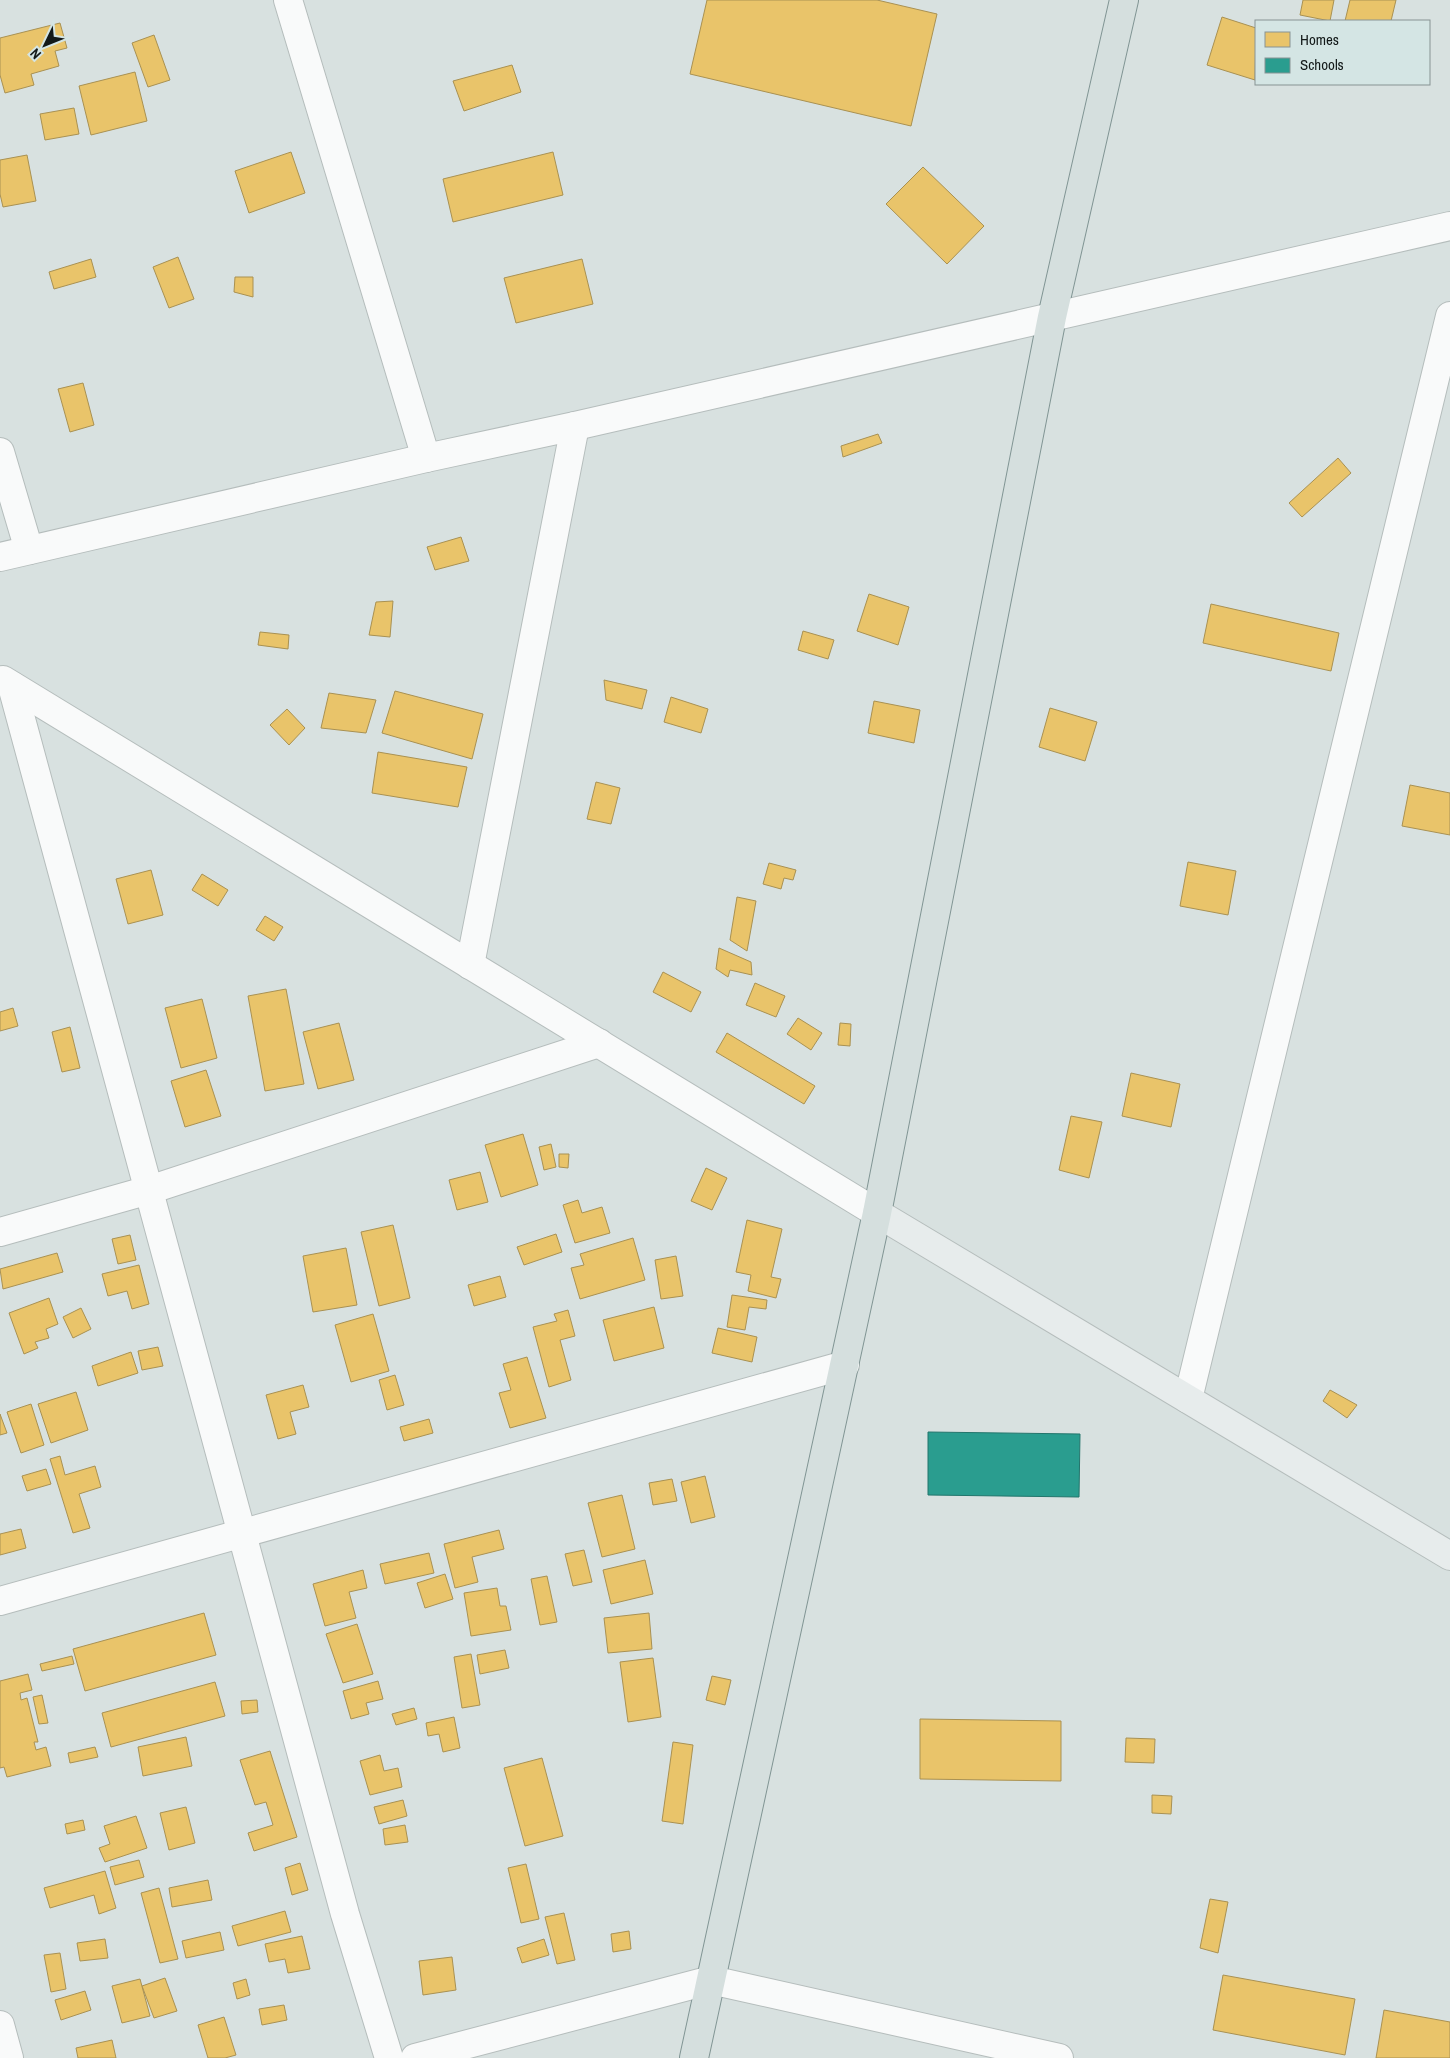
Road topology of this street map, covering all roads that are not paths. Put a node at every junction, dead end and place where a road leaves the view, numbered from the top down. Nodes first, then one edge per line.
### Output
1 (288, 0) edge
2 (1124, 0) edge
3 (1450, 226) edge
4 (1450, 316) edge
5 (1052, 317) junction
6 (575, 426) junction
7 (0, 452) edge
8 (426, 458) junction
9 (29, 550) junction
10 (0, 557) edge
11 (6, 682) edge
12 (470, 965) junction
13 (599, 1044) junction
14 (149, 1190) junction
15 (877, 1213) junction
16 (0, 1232) edge
17 (844, 1365) junction
18 (1188, 1399) junction
19 (242, 1533) junction
20 (1450, 1556) edge
21 (0, 1601) edge
22 (711, 1980) junction
23 (0, 2025) edge
24 (9, 2058) edge
25 (389, 2058) edge
26 (415, 2058) edge
27 (694, 2058) edge
28 (1059, 2058) edge

1 - 8 street
2 - 5 main road
3 - 5 street
4 - 18 street
5 - 6 street
5 - 15 main road
6 - 8 street
6 - 12 street
7 - 9 street
8 - 9 street
9 - 10 street
11 - 12 street
11 - 14 street
12 - 13 street
13 - 14 street
13 - 15 street
14 - 16 street
14 - 19 street
15 - 17 main road
15 - 18 main road
17 - 19 street
17 - 22 main road
18 - 20 main road
19 - 21 street
19 - 25 street
22 - 26 street
22 - 27 main road
22 - 28 street
23 - 24 street

